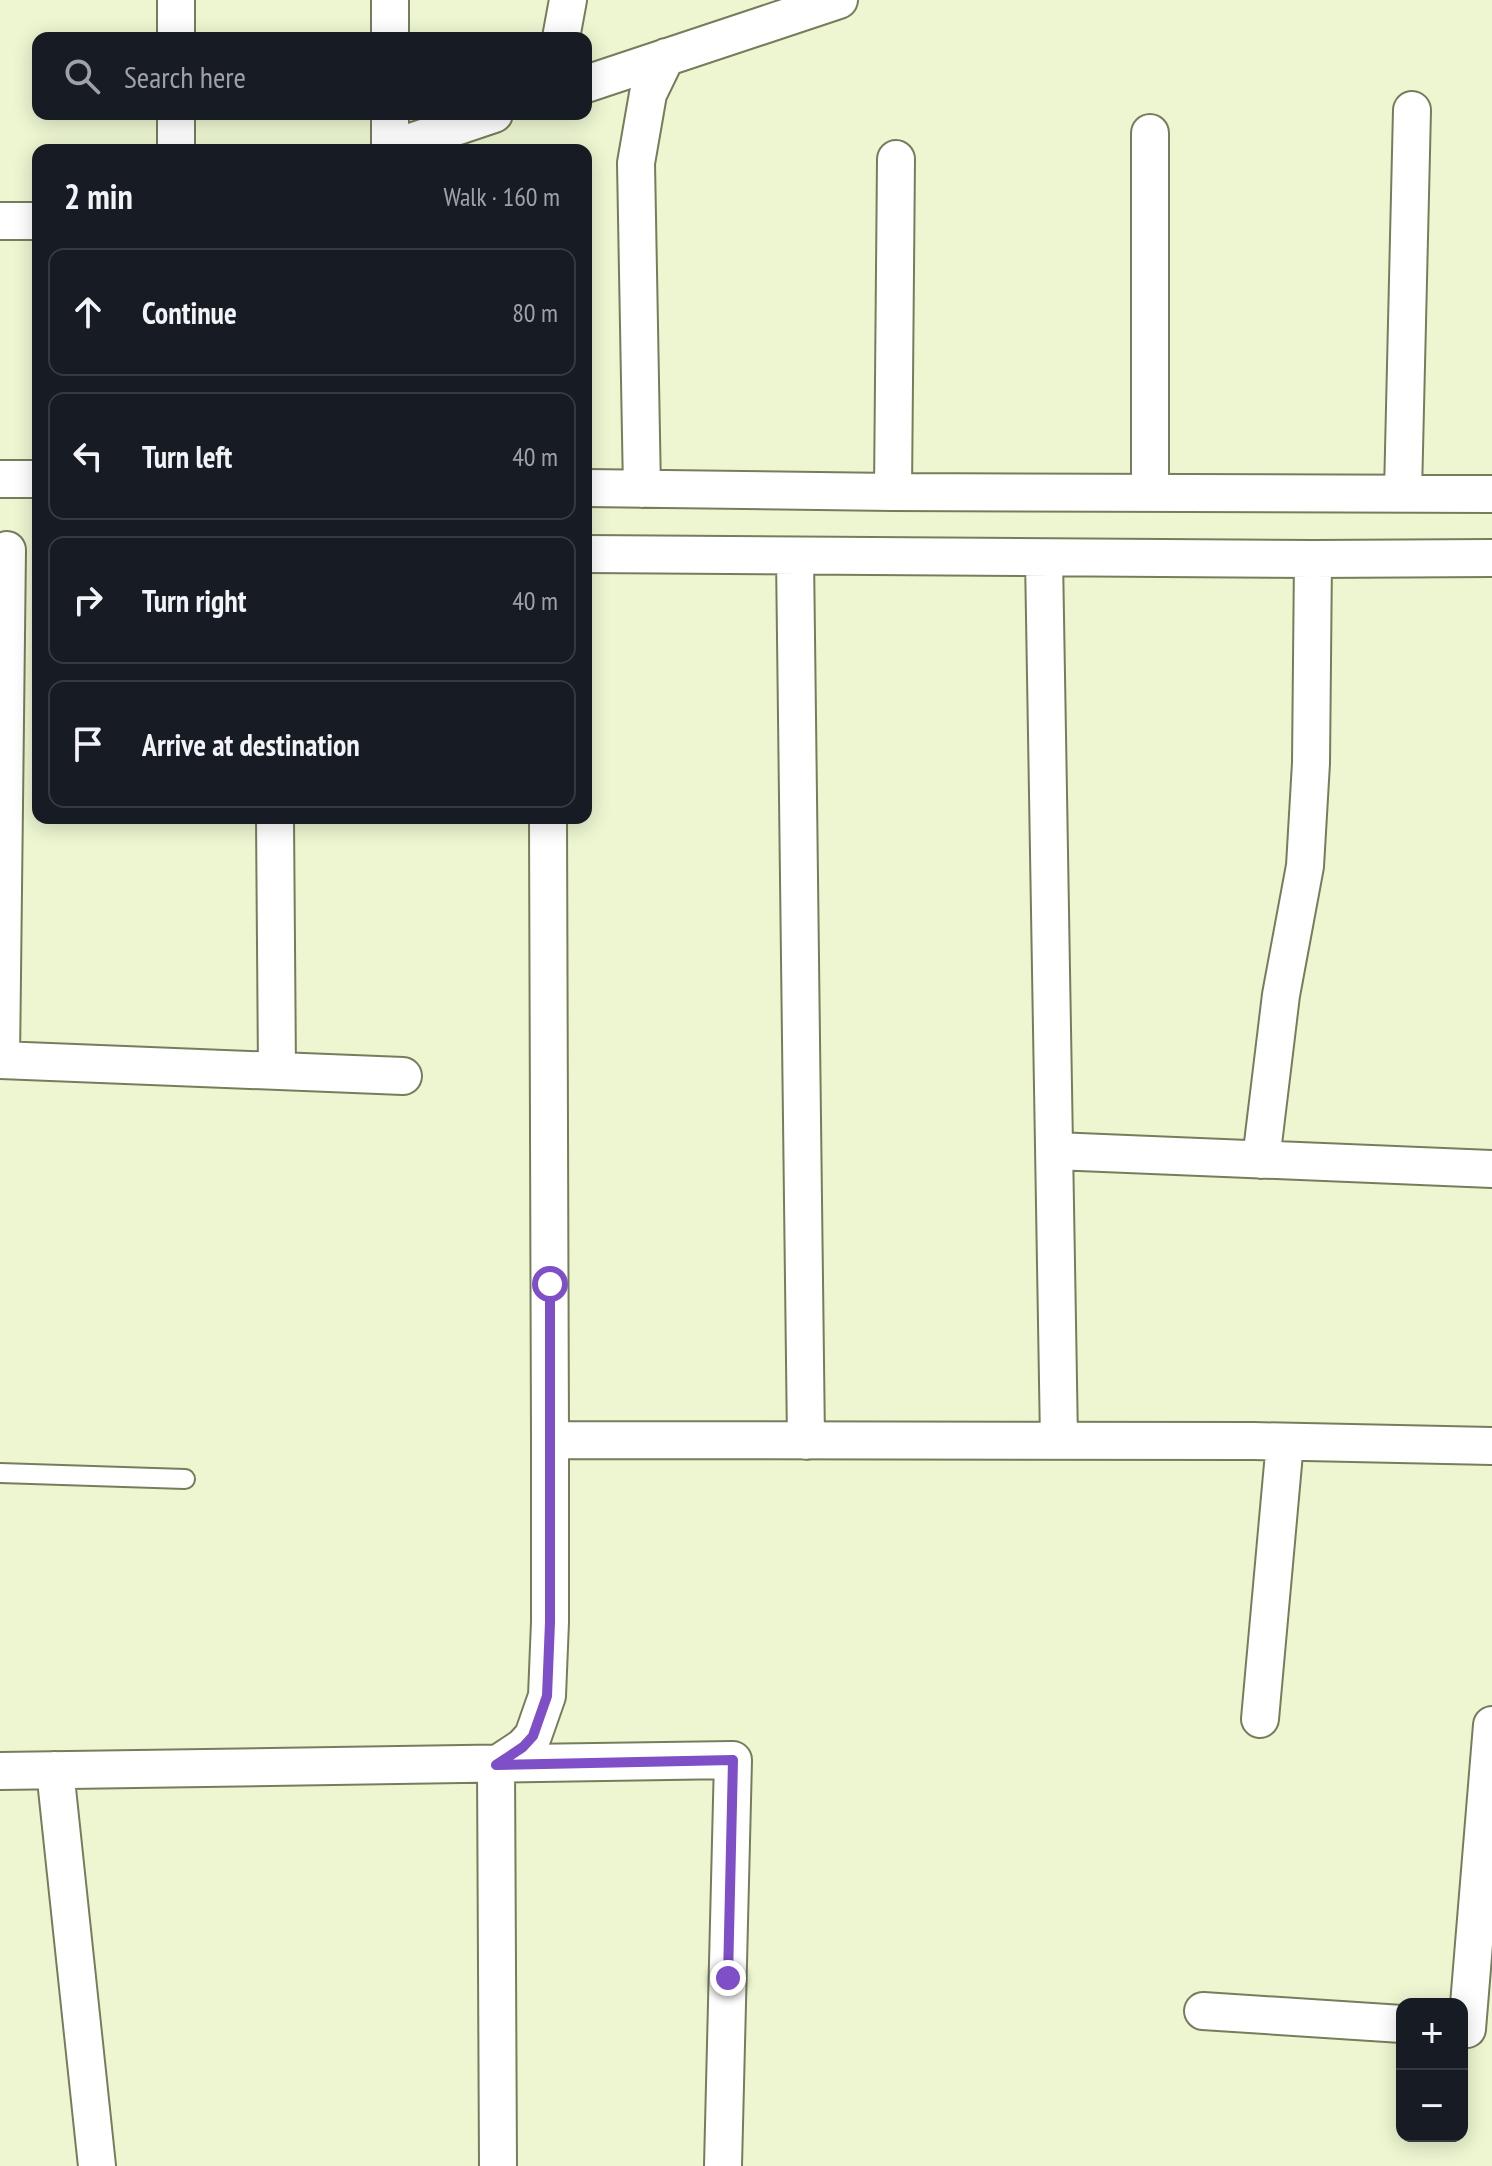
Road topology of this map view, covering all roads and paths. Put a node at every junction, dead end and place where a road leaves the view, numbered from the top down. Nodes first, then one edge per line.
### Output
1 (176, 0) edge
2 (390, 0) edge
3 (568, 0) edge
4 (828, 2) edge
5 (176, 32) edge
6 (390, 32) edge
7 (562, 32) edge
8 (666, 57) junction
9 (592, 82) edge
10 (1412, 110) dead end
11 (176, 120) edge
12 (468, 120) edge
13 (1150, 133) dead end
14 (390, 138) edge
15 (176, 144) edge
16 (896, 159) dead end
17 (0, 221) edge
18 (32, 221) edge
19 (0, 479) edge
20 (32, 479) edge
21 (592, 488) edge
22 (642, 489) junction
23 (893, 492) junction
24 (1150, 492) junction
25 (1403, 493) junction
26 (1492, 494) edge
27 (15, 550) edge
28 (592, 554) edge
29 (795, 556) junction
30 (1044, 558) junction
31 (1492, 558) edge
32 (1313, 559) junction
33 (275, 824) edge
34 (548, 824) edge
35 (0, 1060) edge
36 (277, 1071) junction
37 (403, 1076) dead end
38 (1055, 1151) junction
39 (1261, 1160) junction
40 (1492, 1169) edge
41 (550, 1440) junction
42 (1059, 1440) junction
43 (806, 1441) junction
44 (1285, 1442) junction
45 (1492, 1446) edge
46 (0, 1473) edge
47 (185, 1479) dead end
48 (1260, 1719) dead end
49 (1492, 1725) edge
50 (496, 1765) junction
51 (55, 1770) junction
52 (0, 1771) edge
53 (1203, 2011) dead end
54 (1396, 2024) edge
55 (1474, 2029) edge
56 (97, 2166) edge
57 (498, 2166) edge
58 (723, 2166) edge

1 - 5 street
2 - 6 street
3 - 7 street
4 - 8 street
8 - 9 street
8 - 22 street
10 - 25 street
11 - 15 street
12 - 14 street
13 - 24 street
16 - 23 street
17 - 18 street
19 - 20 street
21 - 22 street
22 - 23 street
23 - 24 street
24 - 25 street
25 - 26 street
27 - 35 street
28 - 29 street
29 - 30 street
29 - 43 street
30 - 32 street
30 - 38 street
31 - 32 street
32 - 39 street
33 - 36 street
34 - 41 street
35 - 36 street
36 - 37 street
38 - 39 street
38 - 42 street
39 - 40 street
41 - 43 street
41 - 50 street
42 - 43 street
42 - 44 street
44 - 45 street
44 - 48 street
46 - 47 lane
49 - 55 street
50 - 51 street
50 - 57 street
50 - 58 street
51 - 52 street
51 - 56 street
53 - 54 street

